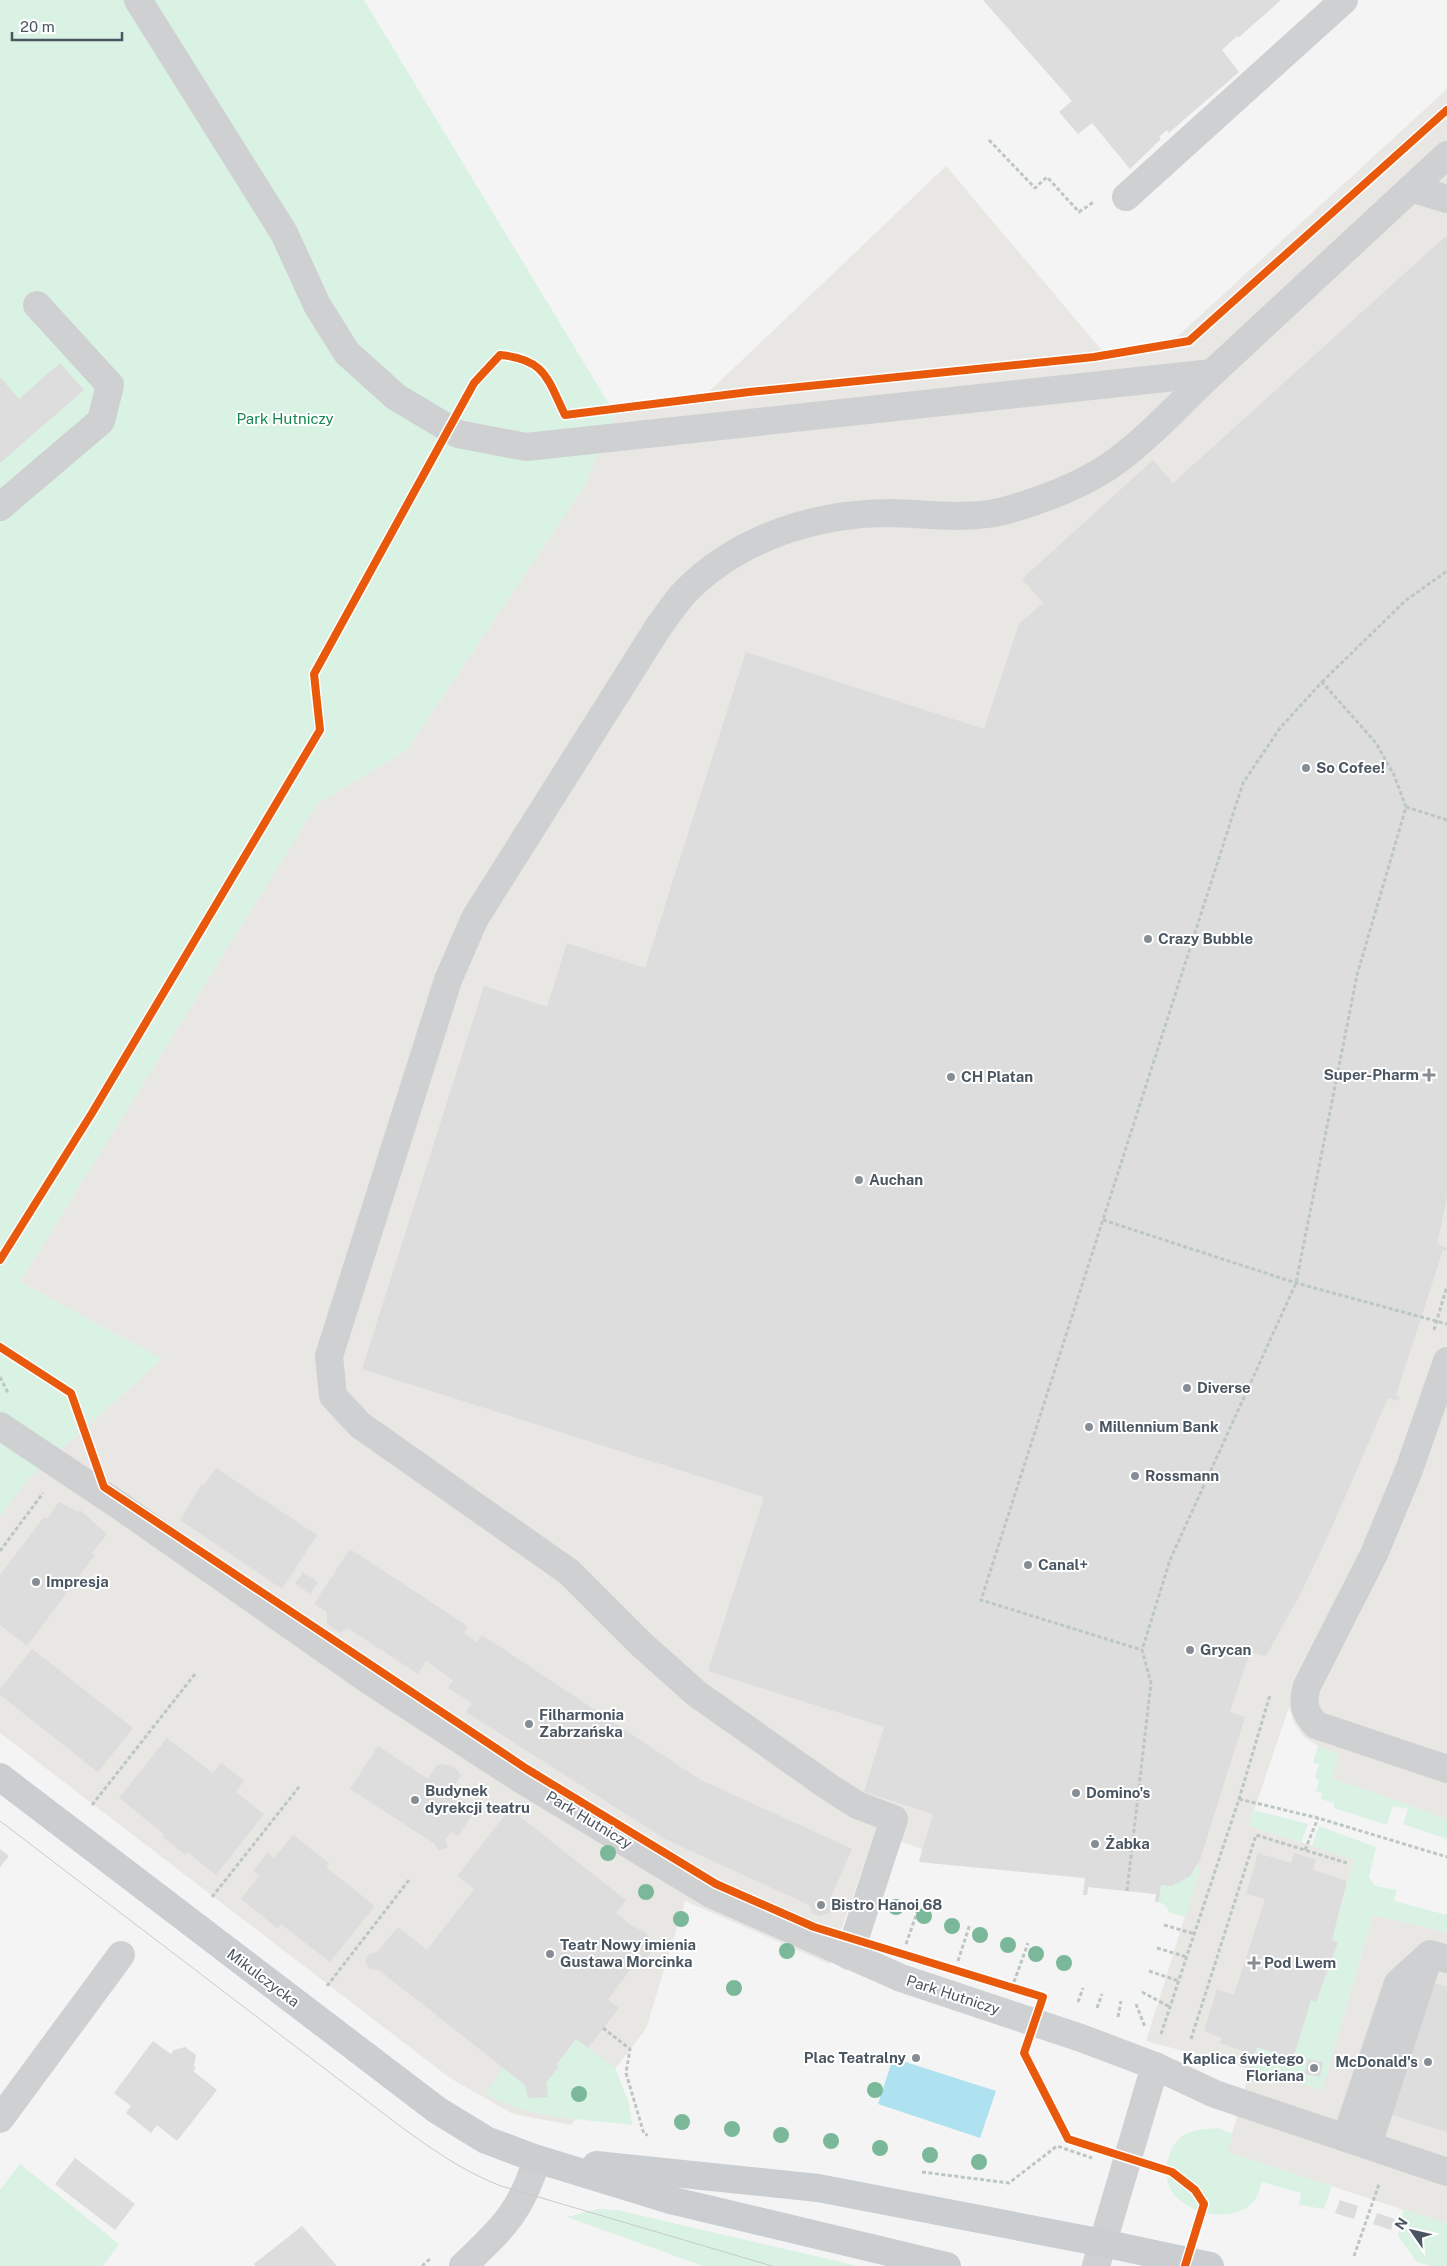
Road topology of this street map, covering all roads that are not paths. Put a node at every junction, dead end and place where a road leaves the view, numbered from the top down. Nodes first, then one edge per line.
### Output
1 (138, 0) edge
2 (1344, 0) edge
3 (1447, 155) edge
4 (1411, 188) junction
5 (1126, 197) dead end
6 (1447, 199) edge
7 (37, 305) dead end
8 (1212, 373) junction
9 (0, 507) edge
10 (1447, 1361) edge
11 (2, 1432) edge
12 (1447, 1769) edge
13 (0, 1777) edge
14 (121, 1955) dead end
15 (849, 1956) junction
16 (1438, 1956) edge
17 (1155, 2066) junction
18 (0, 2119) edge
19 (1368, 2145) junction
20 (537, 2159) junction
21 (1447, 2172) edge
22 (1100, 2254) edge
23 (463, 2266) edge
24 (947, 2266) edge
25 (1210, 2266) edge

1 - 8 street
2 - 5 street
3 - 4 street
4 - 6 street
4 - 8 street
7 - 9 street
8 - 15 street
10 - 12 street
11 - 15 street, Park Hutniczy
13 - 20 main road, Mikulczycka
14 - 18 street
15 - 17 street, Park Hutniczy
16 - 19 street
17 - 19 street, Park Hutniczy
17 - 22 street
19 - 21 street, Park Hutniczy
20 - 22 main road
20 - 23 street
20 - 24 main road
22 - 25 main road

